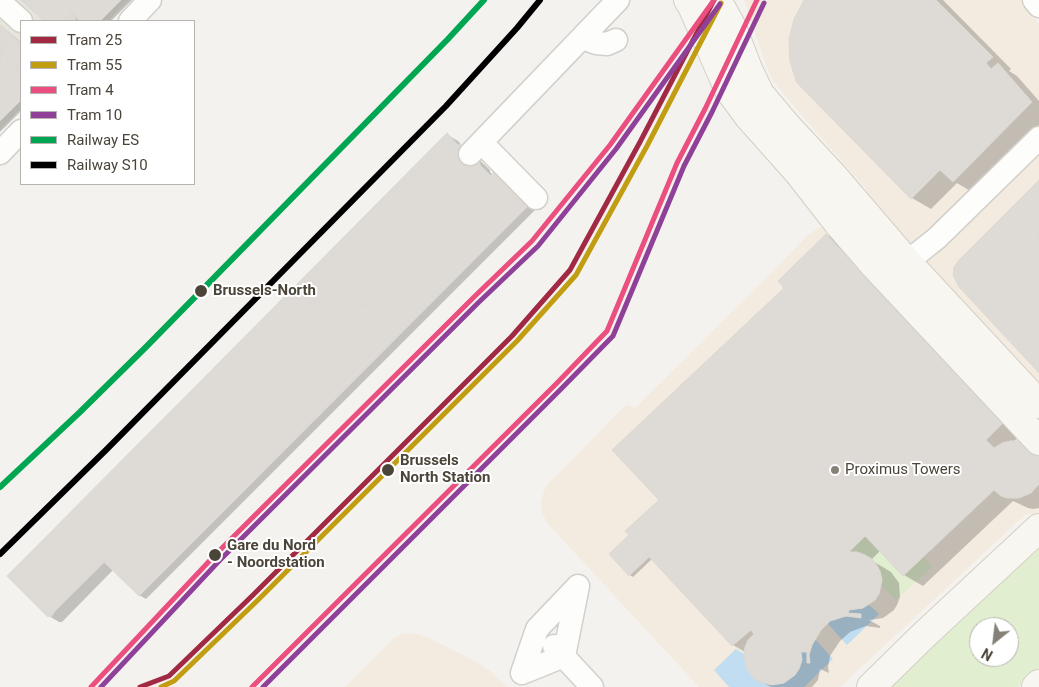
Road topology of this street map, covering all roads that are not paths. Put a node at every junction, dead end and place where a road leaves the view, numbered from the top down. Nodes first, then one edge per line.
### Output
1 (150, 0) edge
2 (618, 0) edge
3 (1034, 0) edge
4 (0, 2) edge
5 (698, 2) edge
6 (1039, 6) edge
7 (21, 20) edge
8 (131, 20) edge
9 (582, 38) junction
10 (616, 40) dead end
11 (20, 132) edge
12 (1039, 138) edge
13 (0, 152) edge
14 (827, 189) junction
15 (536, 198) dead end
16 (907, 262) junction
17 (1039, 404) edge
18 (1039, 441) edge
19 (1039, 528) edge
20 (538, 628) junction
21 (564, 656) junction
22 (1039, 684) edge
23 (592, 687) edge
24 (871, 687) edge
25 (1036, 687) edge

1 - 8 street
2 - 9 street
3 - 6 street
4 - 7 street
5 - 14 street
9 - 10 street
9 - 15 street
11 - 13 street
12 - 16 street
14 - 16 street
14 - 18 street
16 - 17 street
19 - 24 street
20 - 21 street
20 - 21 street
20 - 21 street
21 - 23 street
22 - 25 street

